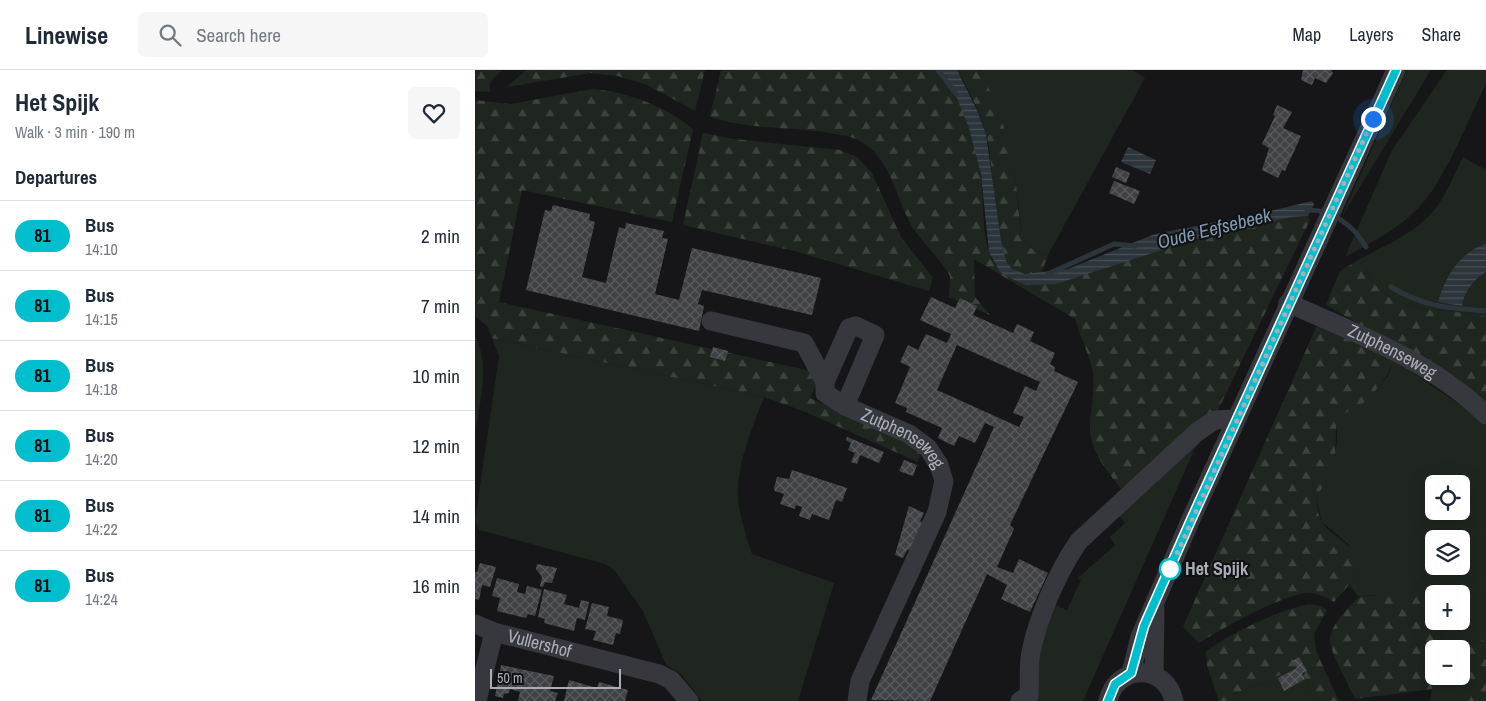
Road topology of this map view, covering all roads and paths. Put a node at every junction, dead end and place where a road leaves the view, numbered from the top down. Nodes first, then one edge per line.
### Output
1 (1396, 70) edge
2 (1288, 303) junction
3 (711, 321) dead end
4 (825, 382) junction
5 (845, 406) junction
6 (1486, 415) edge
7 (1235, 419) junction
8 (1155, 604) junction
9 (475, 624) edge
10 (494, 632) junction
11 (1131, 673) junction
12 (1154, 675) junction
13 (477, 701) edge
14 (689, 701) edge
15 (857, 701) edge
16 (1020, 701) edge
17 (1108, 701) edge
18 (1174, 701) edge

1 - 2 street
2 - 6 street, Zutphenseweg
2 - 7 street
3 - 4 street, Zutphenseweg
4 - 5 street, Zutphenseweg
4 - 5 street
5 - 15 street, Zutphenseweg
7 - 8 street
7 - 16 street
8 - 11 street
8 - 12 street
9 - 10 street, Vullershof
10 - 13 street, Vullershof
10 - 14 street, Vullershof
11 - 12 street
11 - 17 street
12 - 18 street

